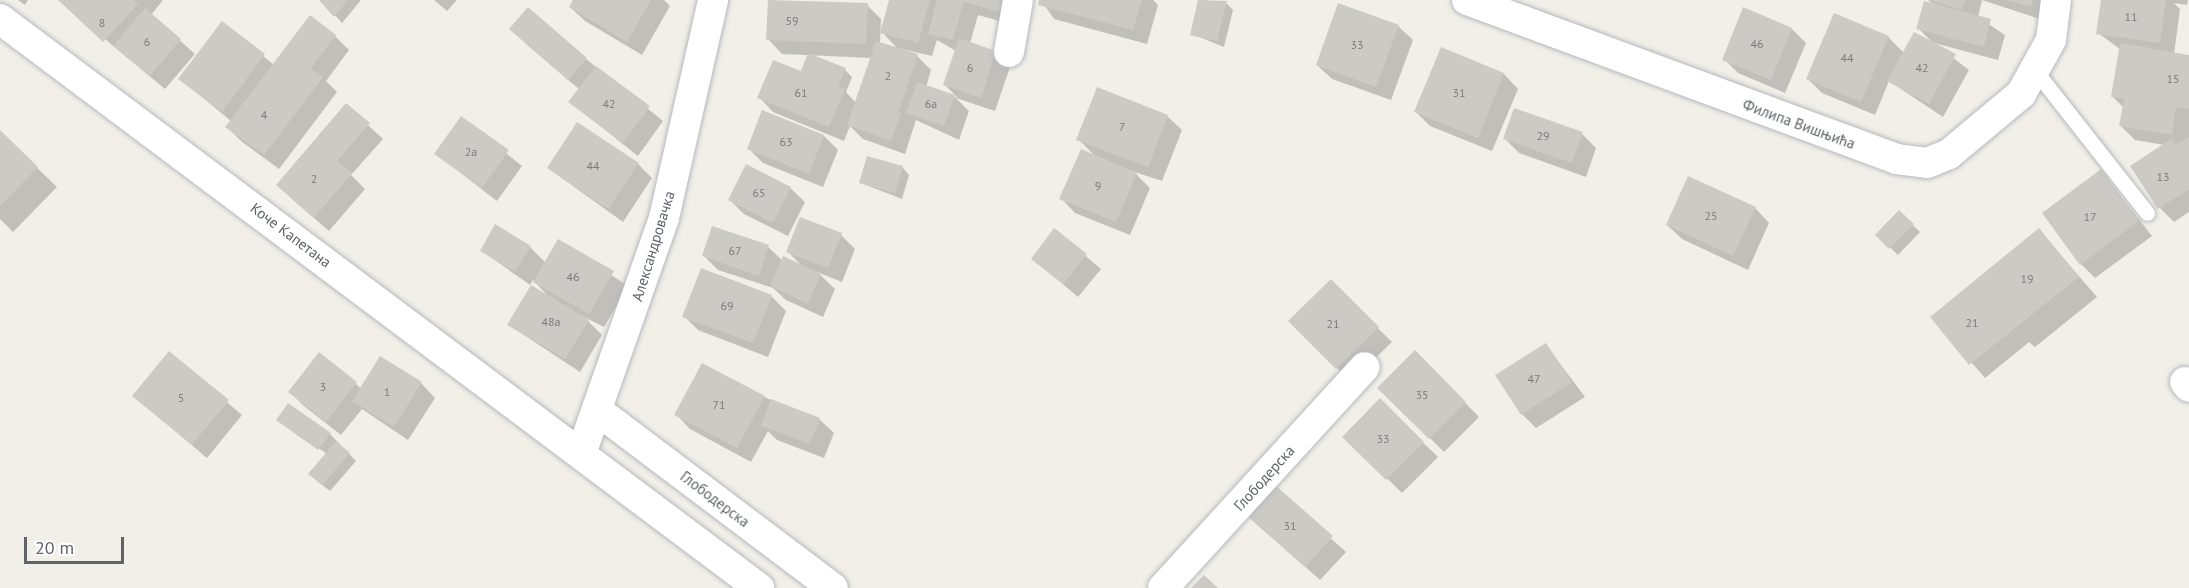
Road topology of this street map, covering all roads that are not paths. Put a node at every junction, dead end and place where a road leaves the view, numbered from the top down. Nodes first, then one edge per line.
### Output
1 (713, 0) edge
2 (1018, 0) edge
3 (1467, 0) edge
4 (2056, 0) edge
5 (0, 19) edge
6 (1009, 52) dead end
7 (2037, 73) junction
8 (2147, 213) dead end
9 (1365, 367) dead end
10 (598, 411) junction
11 (582, 451) junction
12 (759, 588) edge
13 (833, 588) edge
14 (1163, 588) edge

1 - 10 street, Александровачка
2 - 6 street
3 - 7 street, Филипа Вишњића
4 - 7 street, Филипа Вишњића
5 - 11 street, Коче Капетана
7 - 8 lane
9 - 14 street, Глободерска
10 - 11 street, Александровачка
10 - 13 street, Глободерска
11 - 12 street, Коче Капетана

